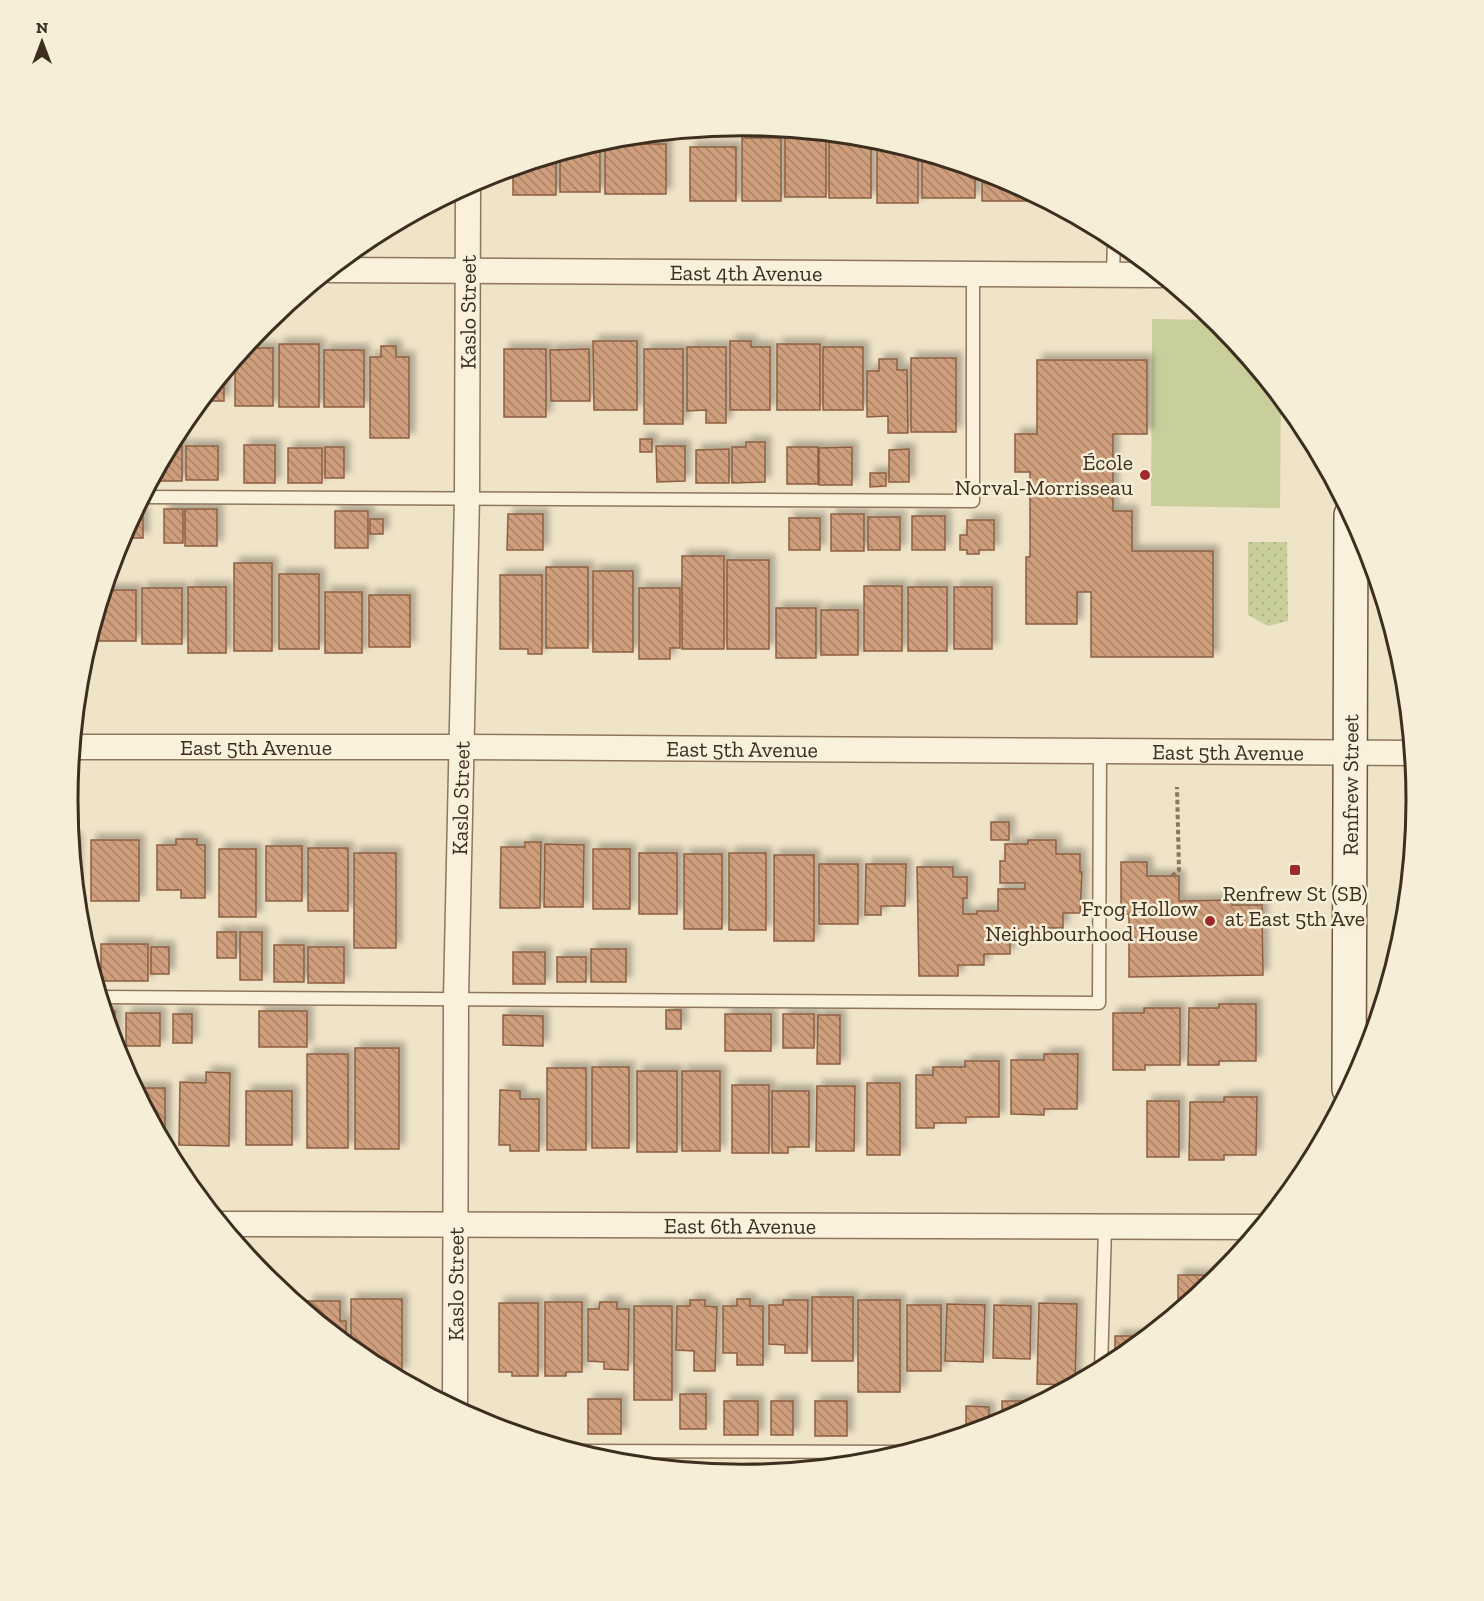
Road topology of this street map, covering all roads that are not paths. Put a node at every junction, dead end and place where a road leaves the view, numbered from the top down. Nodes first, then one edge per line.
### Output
1 (468, 196) edge
2 (1114, 250) edge
3 (343, 270) edge
4 (468, 270) junction
5 (973, 274) junction
6 (1113, 275) junction
7 (1147, 275) edge
8 (151, 497) edge
9 (467, 498) junction
10 (1351, 536) edge
11 (80, 747) edge
12 (461, 747) junction
13 (1100, 751) junction
14 (1349, 753) junction
15 (1405, 753) edge
16 (108, 997) edge
17 (456, 998) junction
18 (1349, 1069) edge
19 (231, 1224) edge
20 (456, 1226) junction
21 (1104, 1227) junction
22 (1250, 1227) edge
23 (1101, 1359) edge
24 (455, 1399) edge
25 (608, 1451) edge
26 (872, 1452) edge

1 - 4 street, Kaslo Street
2 - 6 lane
3 - 4 street, East 4th Avenue
4 - 5 street, East 4th Avenue
4 - 9 street, Kaslo Street
5 - 6 street, East 4th Avenue
5 - 9 lane
6 - 7 street, East 4th Avenue
8 - 9 lane
9 - 12 street, Kaslo Street
10 - 14 street, Renfrew Street
11 - 12 street, East 5th Avenue
12 - 13 street, East 5th Avenue
12 - 17 street, Kaslo Street
13 - 14 street, East 5th Avenue
13 - 17 lane
14 - 15 street, East 5th Avenue
14 - 18 street, Renfrew Street
16 - 17 lane
17 - 20 street, Kaslo Street
19 - 20 street, East 6th Avenue
20 - 21 street, East 6th Avenue
20 - 24 street, Kaslo Street
21 - 22 street, East 6th Avenue
21 - 23 lane
25 - 26 lane

